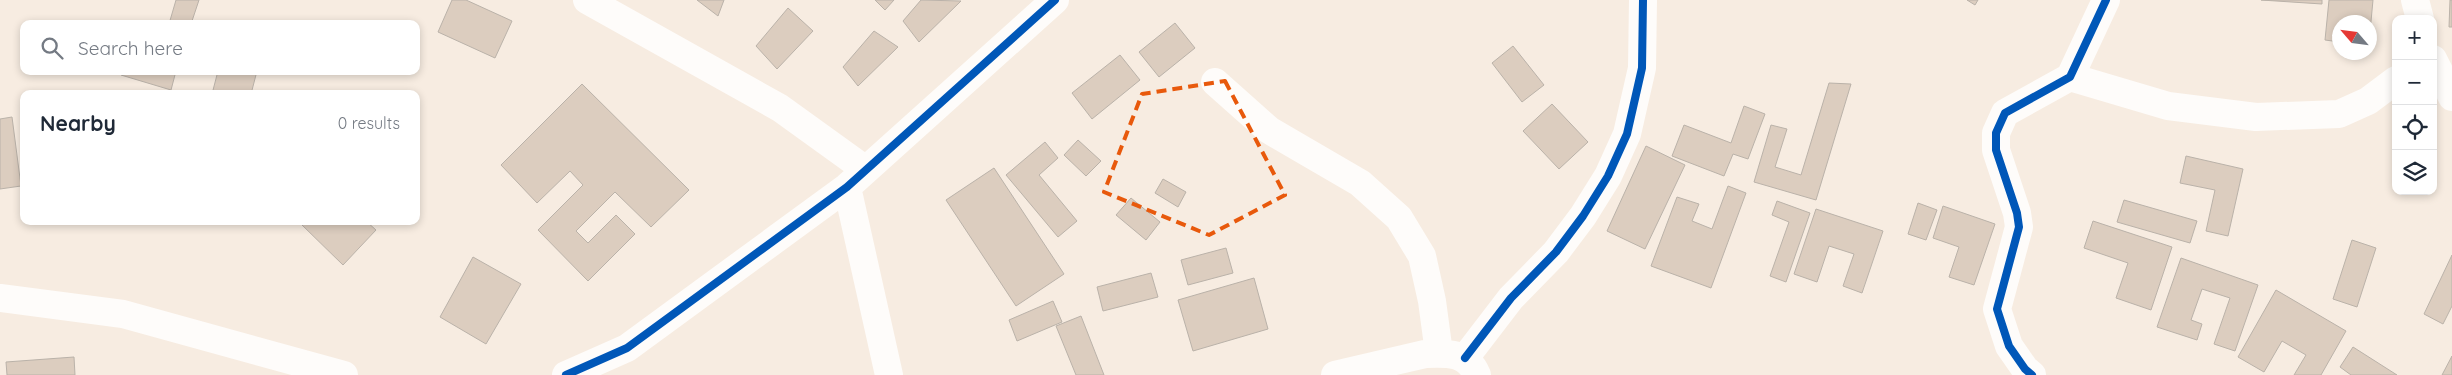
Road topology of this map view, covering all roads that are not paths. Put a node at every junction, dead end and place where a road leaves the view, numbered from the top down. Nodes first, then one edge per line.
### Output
1 (587, 0) edge
2 (1055, 0) edge
3 (1643, 0) edge
4 (2106, 0) edge
5 (2416, 0) edge
6 (2419, 15) edge
7 (2434, 60) edge
8 (2070, 77) junction
9 (1215, 82) dead end
10 (2392, 83) edge
11 (2452, 97) edge
12 (856, 179) junction
13 (0, 298) edge
14 (1461, 362) edge
15 (332, 374) edge
16 (566, 375) edge
17 (890, 375) edge
18 (1335, 375) edge
19 (2032, 375) edge

1 - 12 street
2 - 12 street
3 - 14 street
4 - 8 street
5 - 6 street
7 - 11 street
8 - 10 street
8 - 19 street
9 - 14 street
12 - 16 street
12 - 17 street
13 - 15 street
14 - 18 street

